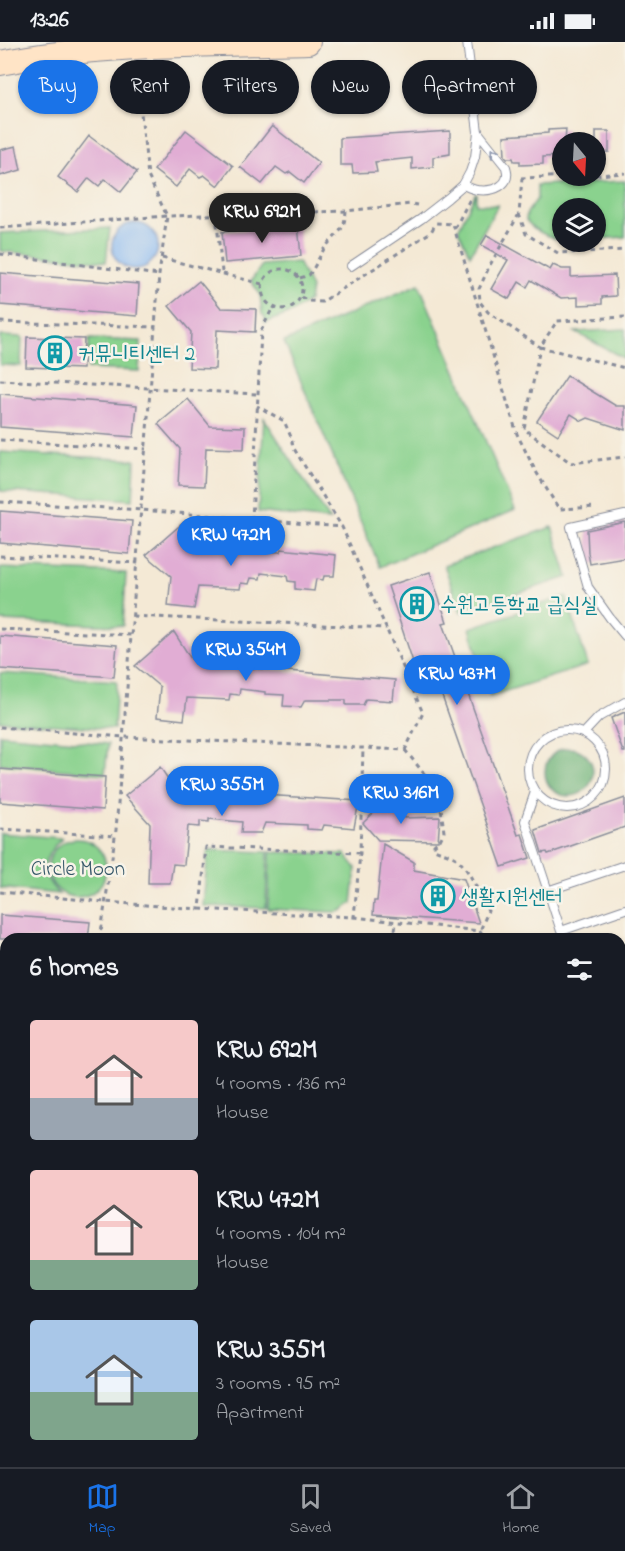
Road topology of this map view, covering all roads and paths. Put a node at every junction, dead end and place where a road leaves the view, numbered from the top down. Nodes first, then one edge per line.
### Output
1 (308, 42) edge
2 (467, 42) edge
3 (0, 63) edge
4 (139, 114) edge
5 (478, 132) junction
6 (625, 173) edge
7 (606, 174) edge
8 (552, 177) edge
9 (463, 185) junction
10 (475, 190) junction
11 (346, 212) junction
12 (216, 214) junction
13 (427, 214) junction
14 (519, 214) junction
15 (167, 216) junction
16 (436, 223) junction
17 (0, 228) edge
18 (455, 229) junction
19 (625, 250) edge
20 (0, 254) edge
21 (162, 258) junction
22 (351, 266) dead end
23 (222, 273) junction
24 (159, 275) junction
25 (300, 278) junction
26 (262, 284) junction
27 (301, 297) junction
28 (273, 307) junction
29 (625, 317) edge
30 (0, 322) edge
31 (155, 327) junction
32 (540, 347) junction
33 (625, 368) edge
34 (0, 380) edge
35 (151, 388) junction
36 (257, 394) junction
37 (257, 406) junction
38 (0, 440) edge
39 (146, 449) junction
40 (625, 457) edge
41 (0, 502) edge
42 (599, 507) dead end
43 (142, 510) junction
44 (625, 515) edge
45 (252, 519) junction
46 (342, 527) junction
47 (0, 556) edge
48 (138, 563) junction
49 (133, 616) junction
50 (386, 628) junction
51 (0, 629) edge
52 (132, 635) junction
53 (625, 636) edge
54 (625, 702) edge
55 (0, 727) edge
56 (584, 733) junction
57 (124, 737) junction
58 (363, 748) junction
59 (405, 750) junction
60 (535, 792) junction
61 (0, 829) edge
62 (115, 837) junction
63 (360, 853) junction
64 (625, 865) edge
65 (547, 891) junction
66 (0, 892) edge
67 (105, 902) junction
68 (200, 909) junction
69 (625, 909) edge
70 (354, 917) junction
71 (397, 922) junction
72 (480, 931) joint
73 (101, 933) edge
74 (395, 933) edge

1 - 3 street
2 - 5 lane
4 - 15 path
5 - 9 lane
10 -> 5 lane
6 - 7 path
8 - 14 path
9 - 10 lane
9 - 13 lane
10 - 18 path
11 - 12 path
11 - 13 path
11 - 25 path
12 - 15 path
12 - 23 path
13 - 16 path
13 - 22 lane
14 - 19 path
14 - 32 path
15 - 17 path
15 - 21 path
16 - 18 path
16 - 27 path
18 - 42 path
20 - 24 path
21 - 23 path
21 - 24 path
23 - 26 path
24 - 31 path
25 - 26 path
25 - 27 path
26 - 28 path
27 - 28 path
28 - 36 path
29 - 32 path
30 - 31 path
31 - 35 path
32 - 33 path
32 - 40 path
34 - 35 path
35 - 36 path
35 - 39 path
36 - 37 path
37 - 45 path
37 - 46 path
38 - 39 path
39 - 43 path
41 - 43 path
43 - 45 path
43 - 48 path
44 - 53 lane
45 - 46 path
46 - 50 path
47 - 48 path
48 - 49 path
49 - 50 path
49 - 52 path
50 - 59 path
51 - 52 path
52 - 57 path
54 - 56 lane
55 - 57 path
56 - 60 lane
56 - 60 lane
57 - 58 path
57 - 62 path
58 - 59 path
58 - 63 path
59 - 72 path
60 - 65 lane
61 - 62 path
62 - 67 path
63 - 68 path
63 - 70 path
64 - 65 lane
65 - 69 lane
66 - 67 path
67 - 68 path
67 - 73 path
68 - 70 path
70 - 71 path
71 - 72 path
71 - 74 path

